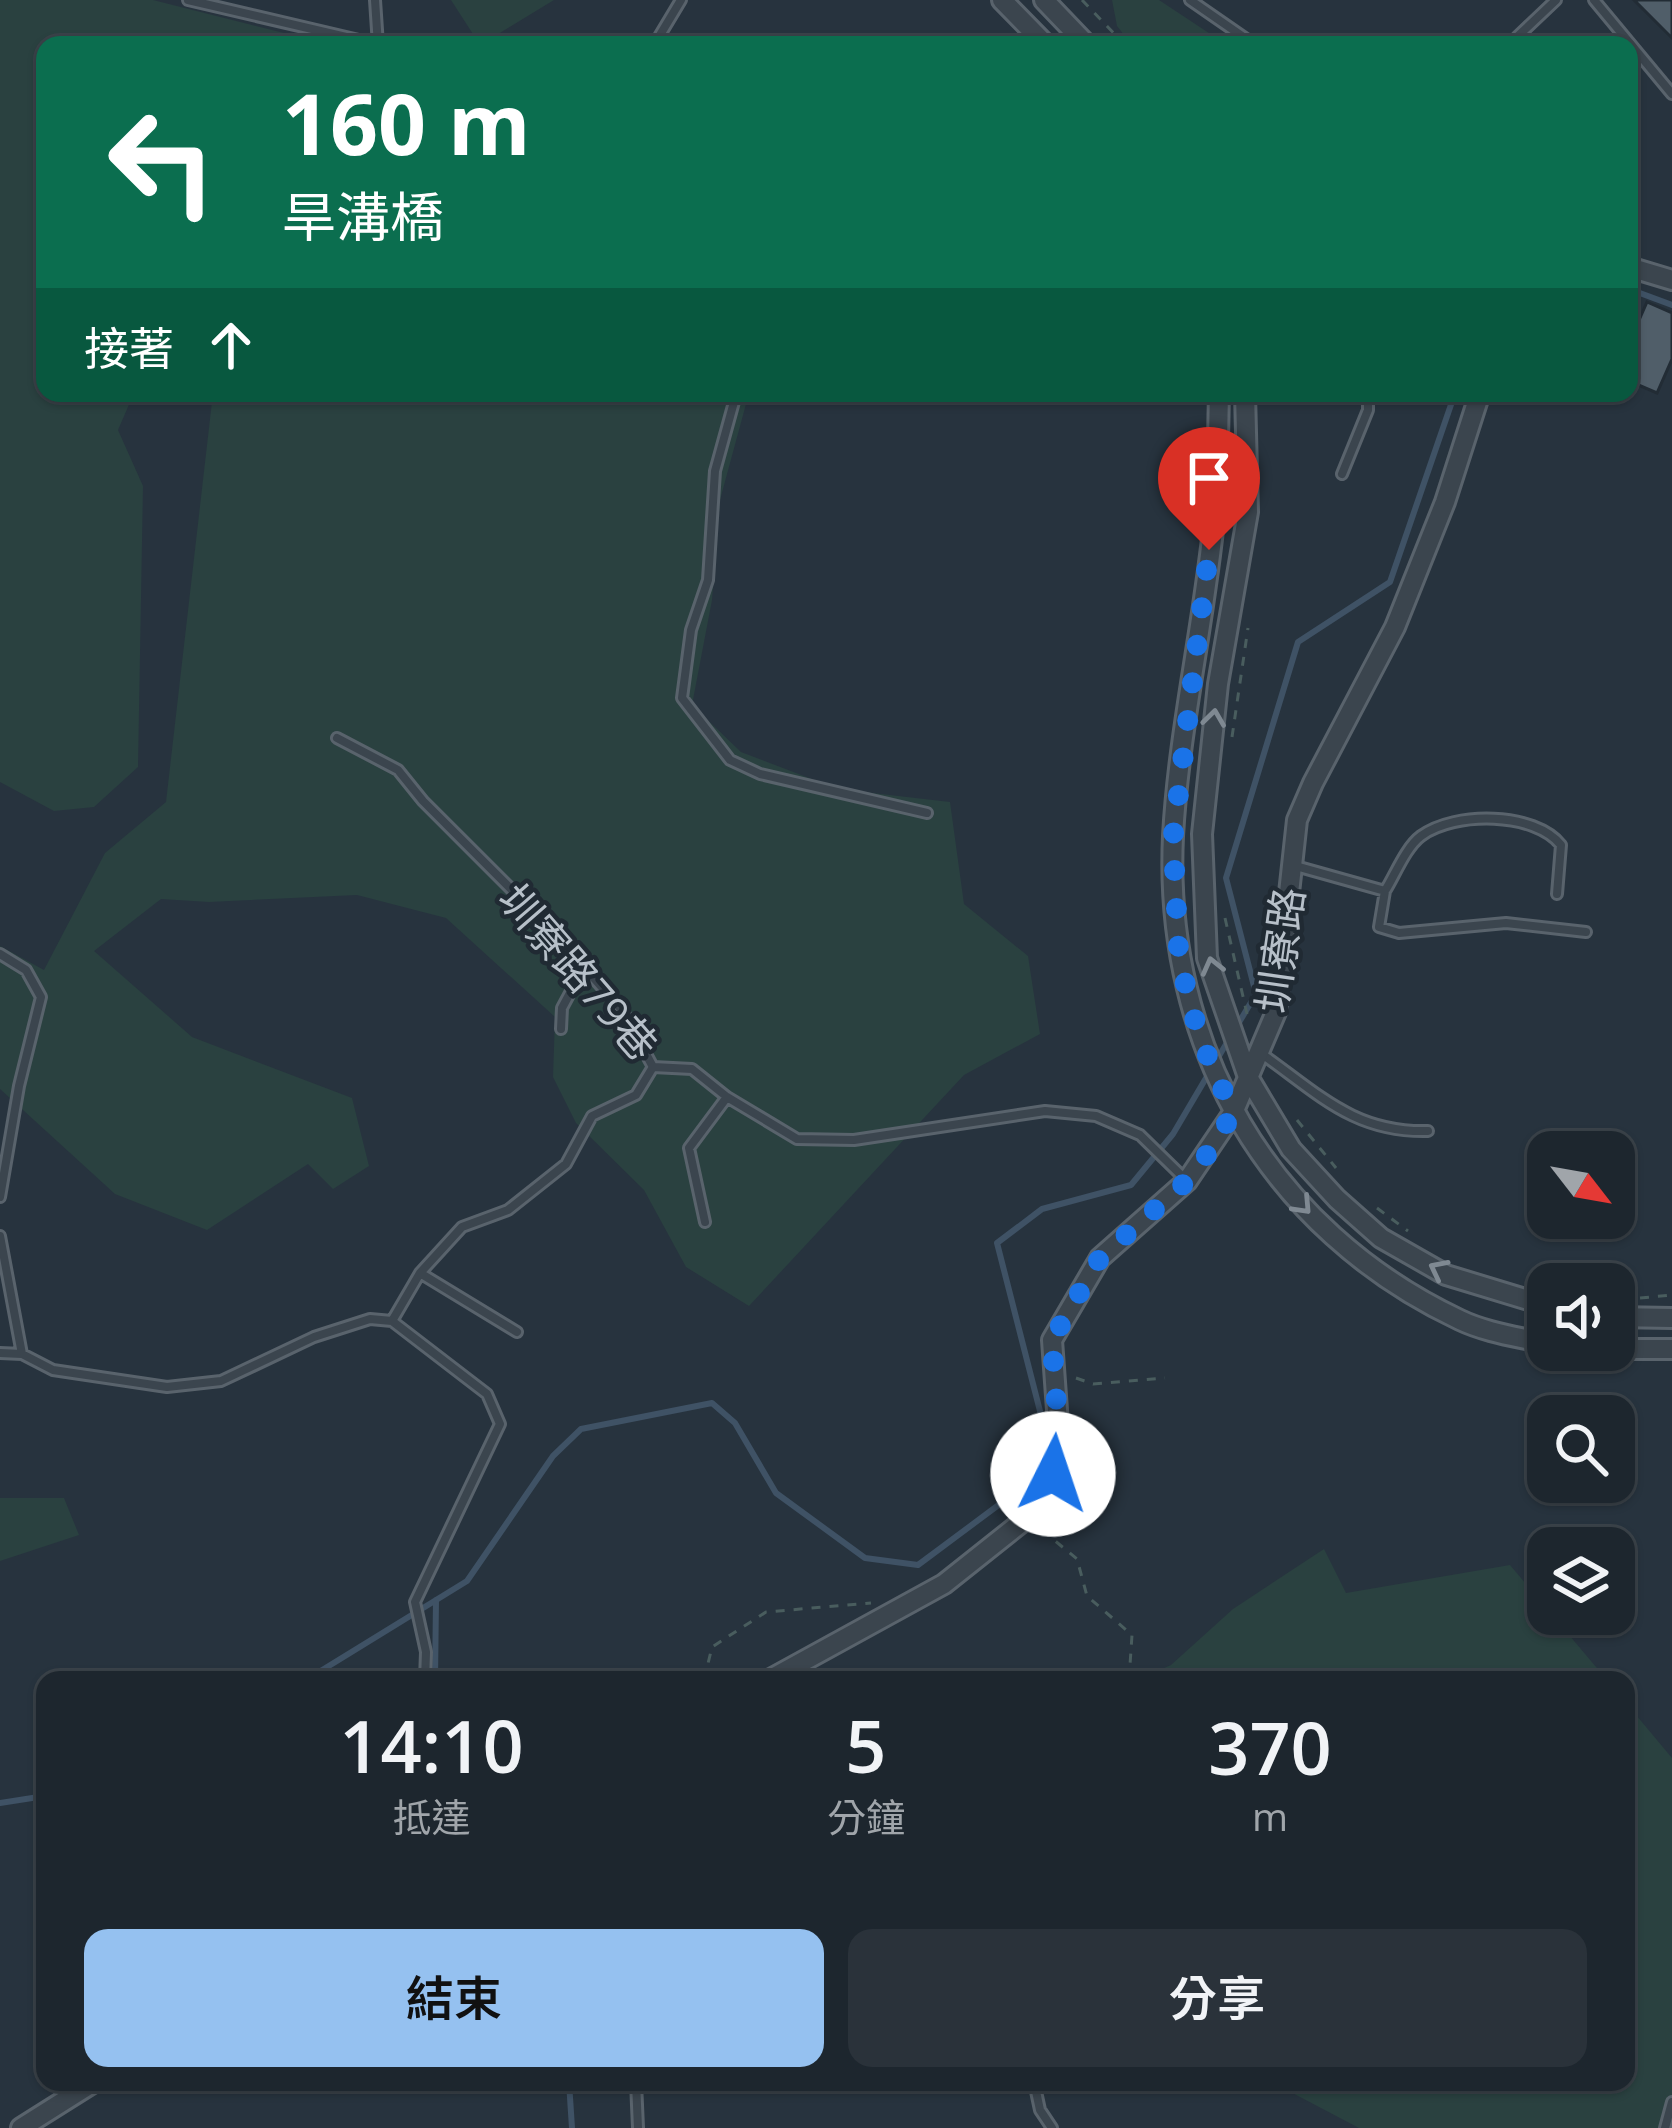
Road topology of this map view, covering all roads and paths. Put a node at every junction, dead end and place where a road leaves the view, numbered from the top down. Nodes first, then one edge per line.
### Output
1 (188, 0) edge
2 (375, 0) edge
3 (681, 0) edge
4 (1002, 0) edge
5 (1045, 0) edge
6 (1082, 0) edge
7 (1190, 0) edge
8 (1556, 0) edge
9 (1594, 0) edge
10 (343, 36) edge
11 (377, 36) edge
12 (659, 36) edge
13 (1037, 36) edge
14 (1079, 36) edge
15 (1116, 36) edge
16 (1242, 36) edge
17 (1519, 36) edge
18 (1624, 36) edge
19 (1638, 53) edge
20 (1672, 94) edge
21 (1638, 270) edge
22 (1672, 280) edge
23 (734, 402) edge
24 (1219, 402) edge
25 (1245, 402) edge
26 (1368, 402) edge
27 (1477, 402) edge
28 (1342, 473) dead end
29 (338, 738) dead end
30 (927, 812) dead end
31 (1291, 865) junction
32 (1385, 891) junction
33 (1557, 893) dead end
34 (1586, 932) dead end
35 (0, 954) edge
36 (584, 967) junction
37 (561, 1030) dead end
38 (1258, 1052) junction
39 (653, 1067) junction
40 (1249, 1077) junction
41 (727, 1097) junction
42 (1233, 1112) junction
43 (1428, 1131) dead end
44 (1187, 1181) junction
45 (0, 1197) edge
46 (705, 1222) dead end
47 (0, 1236) edge
48 (420, 1273) junction
49 (1672, 1295) edge
50 (1635, 1298) edge
51 (1527, 1300) edge
52 (1635, 1317) edge
53 (1672, 1318) edge
54 (392, 1321) junction
55 (517, 1332) dead end
56 (1527, 1338) edge
57 (1635, 1349) edge
58 (1672, 1349) edge
59 (0, 1353) edge
60 (22, 1354) junction
61 (1052, 1370) junction
62 (1165, 1378) dead end
63 (1027, 1518) junction
64 (877, 1603) dead end
65 (425, 1671) edge
66 (706, 1671) edge
67 (786, 1671) edge
68 (1130, 1671) edge
69 (80, 2091) edge
70 (636, 2091) edge
71 (1036, 2091) edge
72 (1672, 2102) edge
73 (21, 2128) edge
74 (638, 2128) edge
75 (1052, 2128) edge
76 (1664, 2128) edge

1 - 10 lane
2 - 11 lane
3 - 12 lane
4 - 13 street
5 - 14 street
6 - 15 path
7 - 16 lane
8 - 17 lane
9 - 18 lane
19 - 20 lane
21 - 22 street
23 - 30 lane
24 - 42 street
40 -> 25 street
26 - 28 lane
27 - 31 street, 圳寮路
29 - 36 lane, 圳寮路79巷
31 - 32 lane
31 - 38 street, 圳寮路
32 - 33 lane
32 - 34 lane
35 - 45 lane
36 - 37 lane
36 - 39 lane, 圳寮路79巷
38 - 40 street, 圳寮路
38 - 43 lane
39 - 41 lane, 圳寮路79巷
39 - 48 lane
40 - 42 street, 圳寮路
51 -> 40 street
41 - 44 lane, 圳寮路79巷
41 - 46 lane
42 - 44 street, 圳寮路
42 -> 56 street
44 - 61 street, 圳寮路
47 - 60 lane
48 - 54 lane
48 - 55 lane
49 - 50 path
52 - 53 street
54 - 60 lane
54 - 65 lane
57 - 58 street
59 - 60 lane
61 - 62 path
61 - 63 street, 圳寮路
63 - 67 street, 圳寮路
63 - 68 path
64 - 66 path
69 - 73 street
70 - 74 lane
71 - 75 lane
72 - 76 lane

